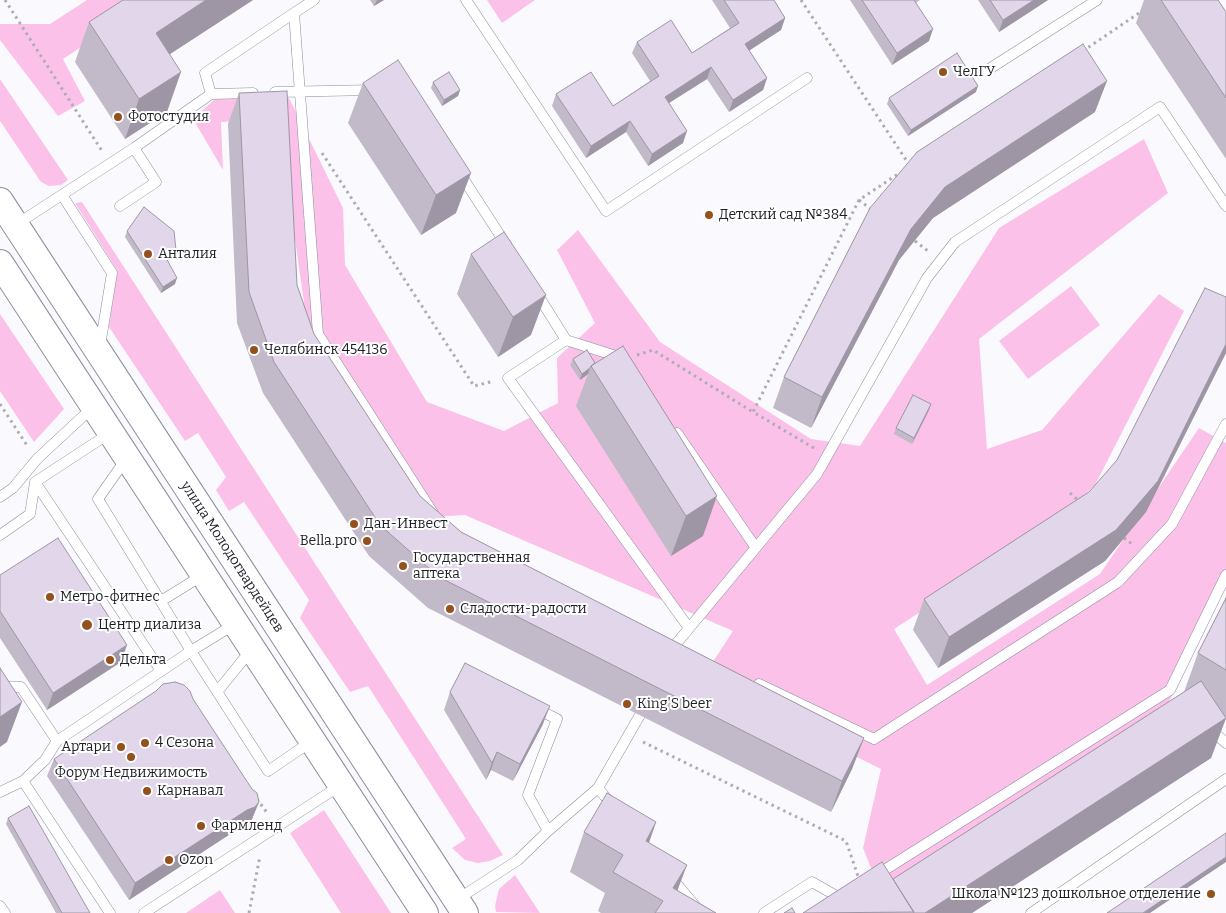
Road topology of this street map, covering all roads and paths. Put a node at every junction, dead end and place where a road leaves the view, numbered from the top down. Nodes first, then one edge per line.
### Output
1 (5, 0) edge
2 (314, 0) edge
3 (466, 0) edge
4 (802, 0) edge
5 (1097, 0) edge
6 (1142, 11) dead end
7 (294, 13) junction
8 (1076, 55) edge
9 (986, 71) dead end
10 (807, 78) dead end
11 (388, 90) edge
12 (300, 92) junction
13 (211, 94) junction
14 (302, 123) junction
15 (134, 148) junction
16 (110, 164) junction
17 (455, 165) edge
18 (62, 195) junction
19 (859, 200) junction
20 (0, 201) edge
21 (120, 206) dead end
22 (1226, 206) edge
23 (879, 215) edge
24 (15, 225) junction
25 (513, 256) edge
26 (0, 263) edge
27 (529, 281) edge
28 (566, 340) junction
29 (99, 355) junction
30 (630, 363) joint
31 (508, 378) junction
32 (0, 404) edge
33 (93, 406) junction
34 (753, 412) junction
35 (1226, 424) edge
36 (672, 425) edge
37 (110, 433) junction
38 (827, 456) junction
39 (127, 458) junction
40 (36, 459) junction
41 (35, 482) junction
42 (1070, 493) dead end
43 (0, 496) edge
44 (1083, 504) edge
45 (436, 518) edge
46 (0, 535) edge
47 (756, 548) junction
48 (203, 575) junction
49 (1226, 576) edge
50 (161, 601) junction
51 (235, 623) junction
52 (690, 628) junction
53 (252, 649) junction
54 (191, 651) junction
55 (666, 665) edge
56 (160, 671) junction
57 (0, 673) edge
58 (748, 679) edge
59 (4, 687) edge
60 (217, 692) junction
61 (523, 702) edge
62 (640, 715) dead end
63 (1205, 723) edge
64 (629, 735) junction
65 (56, 741) junction
66 (312, 741) junction
67 (1226, 743) edge
68 (1226, 780) edge
69 (23, 781) junction
70 (340, 785) junction
71 (598, 788) junction
72 (0, 792) edge
73 (622, 818) edge
74 (548, 831) junction
75 (265, 834) junction
76 (664, 869) edge
77 (865, 882) junction
78 (0, 906) edge
79 (461, 906) edge
80 (146, 912) edge
81 (5, 913) edge
82 (110, 913) edge
83 (249, 913) edge
84 (425, 913) edge
85 (700, 913) edge
86 (764, 913) edge
87 (1031, 913) edge

1 - 16 path
2 - 7 lane
3 - 10 lane
4 - 19 path
5 - 9 lane
6 - 8 path
7 - 12 lane
7 - 13 lane
11 - 12 lane
12 - 13 lane
12 - 14 lane
13 - 15 lane
14 - 31 path
14 - 45 lane
15 - 16 lane
15 - 21 lane
16 - 18 lane
17 - 25 lane
18 - 24 lane
18 - 29 lane
19 - 23 path
19 - 34 path
20 - 24 main road, улица Молодогвардейцев
22 - 38 lane
24 - 29 main road, улица Молодогвардейцев
26 - 33 main road
27 - 28 lane
28 - 30 lane
28 - 31 lane
29 - 79 main road, улица Молодогвардейцев
30 - 34 path
31 - 52 lane
32 - 40 path
33 - 37 main road
33 - 40 lane
34 - 38 path
35 - 58 lane
36 - 47 lane
37 - 39 main road
37 - 41 lane
38 - 47 lane
39 - 48 main road
39 - 50 lane
40 - 43 lane
41 - 46 lane
41 - 56 lane
42 - 44 path
47 - 52 lane
48 - 50 lane
48 - 51 main road
49 - 77 lane
50 - 54 lane
51 - 53 main road
51 - 54 lane
52 - 55 lane
53 - 60 lane
53 - 66 main road
54 - 56 lane
54 - 60 lane
56 - 65 lane
57 - 59 lane
59 - 65 lane
60 - 66 lane
61 - 74 lane
62 - 64 lane
63 - 67 lane
64 - 71 lane
64 - 77 path
65 - 69 lane
66 - 70 main road
68 - 87 lane
69 - 72 lane
69 - 82 lane
70 - 75 lane
70 - 84 main road
71 - 73 lane
71 - 74 lane
74 - 79 lane
75 - 80 lane
75 - 83 path
76 - 85 lane
77 - 86 lane
78 - 81 lane

